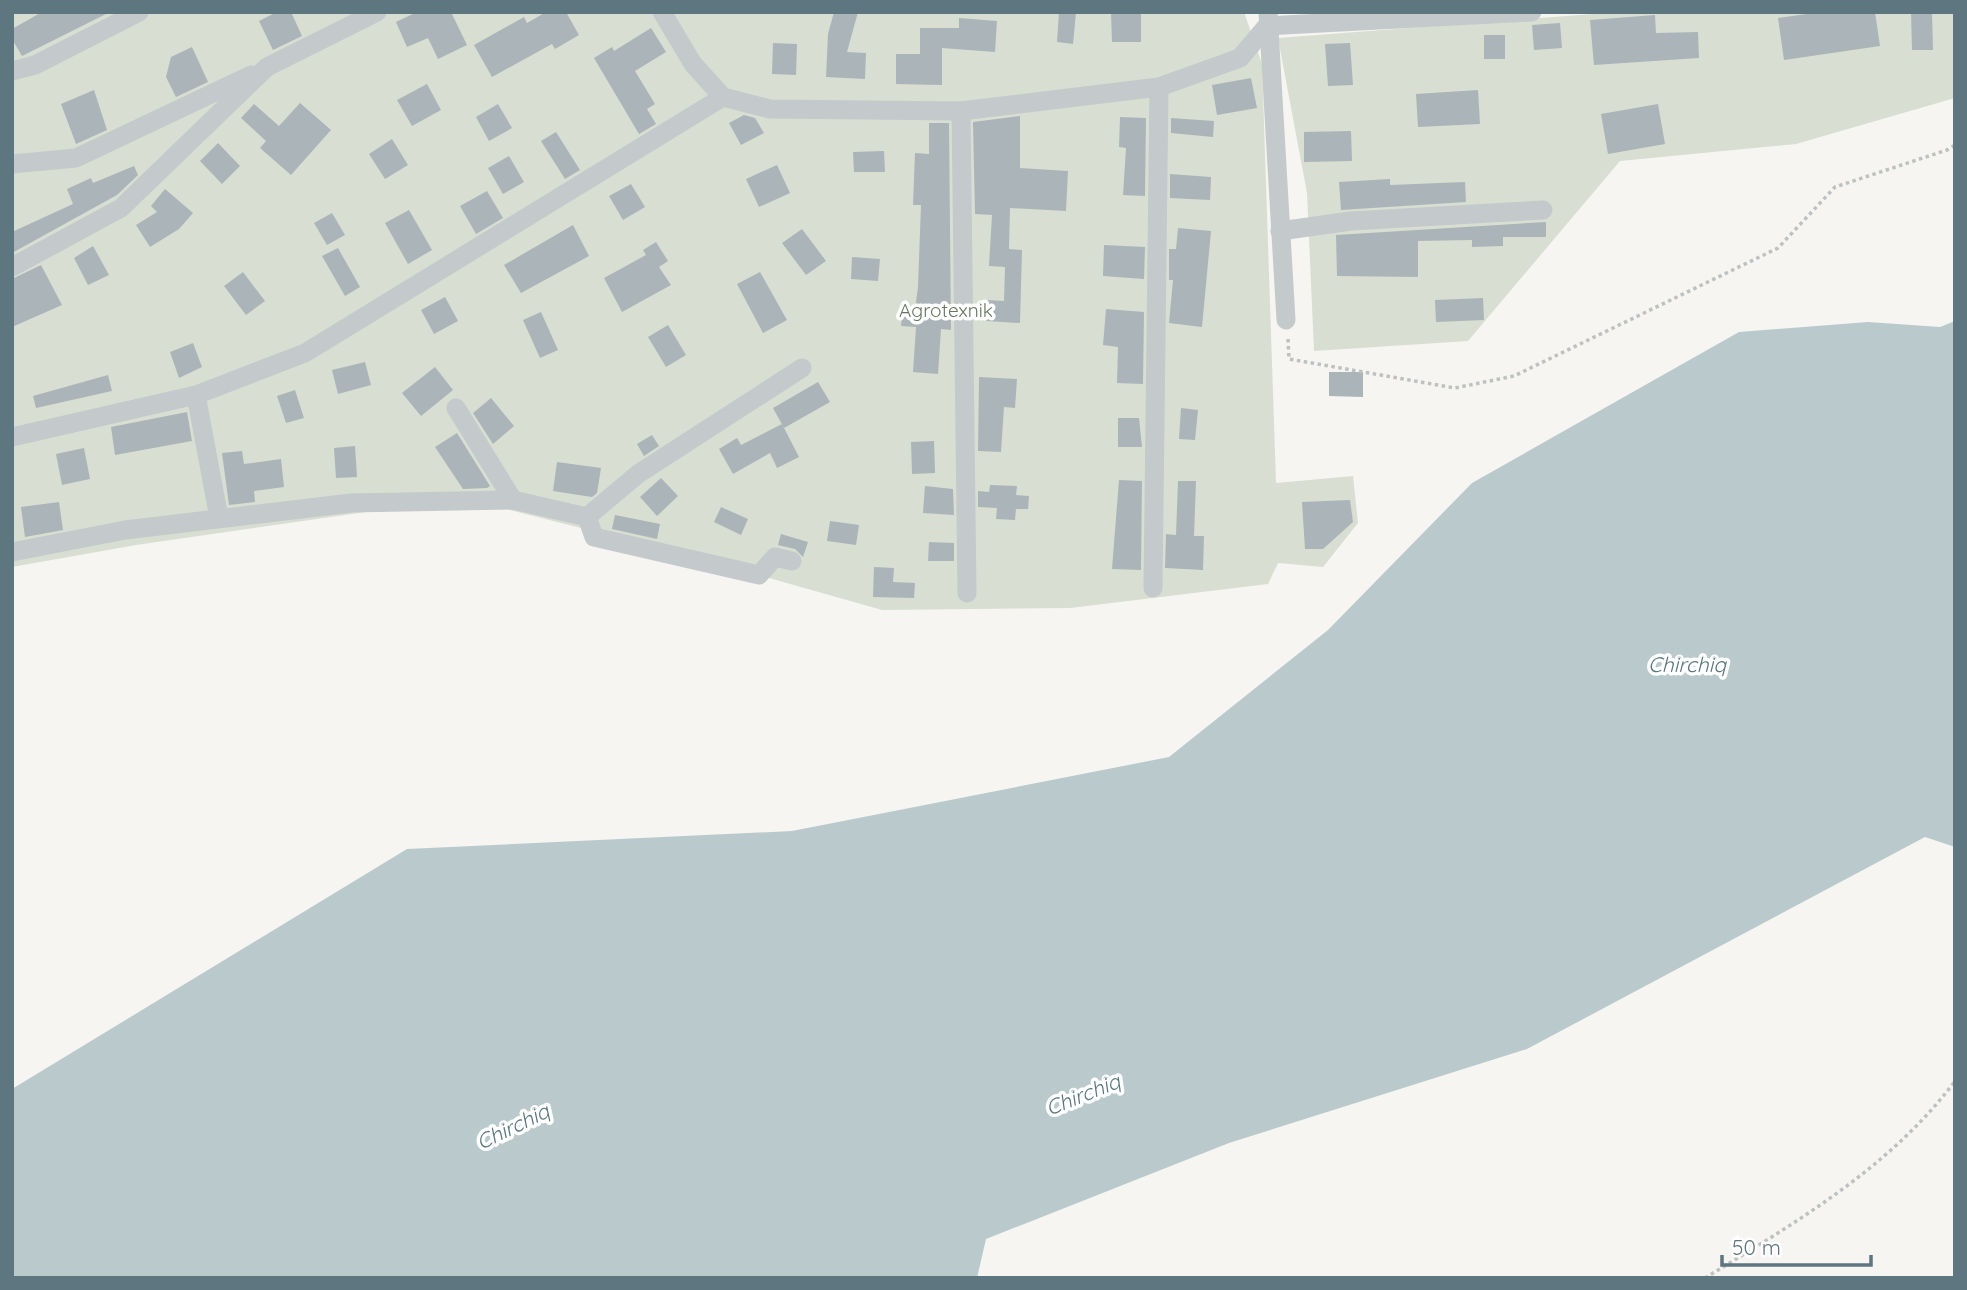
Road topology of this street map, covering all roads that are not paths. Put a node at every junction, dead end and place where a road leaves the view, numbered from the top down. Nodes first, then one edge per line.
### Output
1 (139, 12) edge
2 (377, 12) edge
3 (662, 12) edge
4 (1532, 12) edge
5 (1264, 17) edge
6 (103, 20) edge
7 (267, 67) junction
8 (12, 71) edge
9 (1159, 87) junction
10 (723, 97) junction
11 (961, 111) junction
12 (12, 164) edge
13 (1543, 211) dead end
14 (1280, 231) junction
15 (12, 267) edge
16 (1286, 320) road end
17 (802, 368) dead end
18 (196, 396) junction
19 (456, 408) dead end
20 (12, 437) edge
21 (513, 500) junction
22 (587, 517) junction
23 (219, 518) junction
24 (12, 552) edge
25 (792, 562) dead end
26 (1153, 588) dead end
27 (967, 593) dead end

1 - 6 street
2 - 7 street
3 - 10 street
4 - 5 street
5 - 9 street
5 - 14 street
6 - 8 street
7 - 12 street
7 - 15 street
9 - 11 street
9 - 26 street
10 - 11 street
10 - 18 street
11 - 27 street
13 - 14 street
14 - 16 street
17 - 22 street
18 - 20 street
18 - 23 street
19 - 21 street
21 - 22 street
21 - 23 street
22 - 25 street
23 - 24 street

